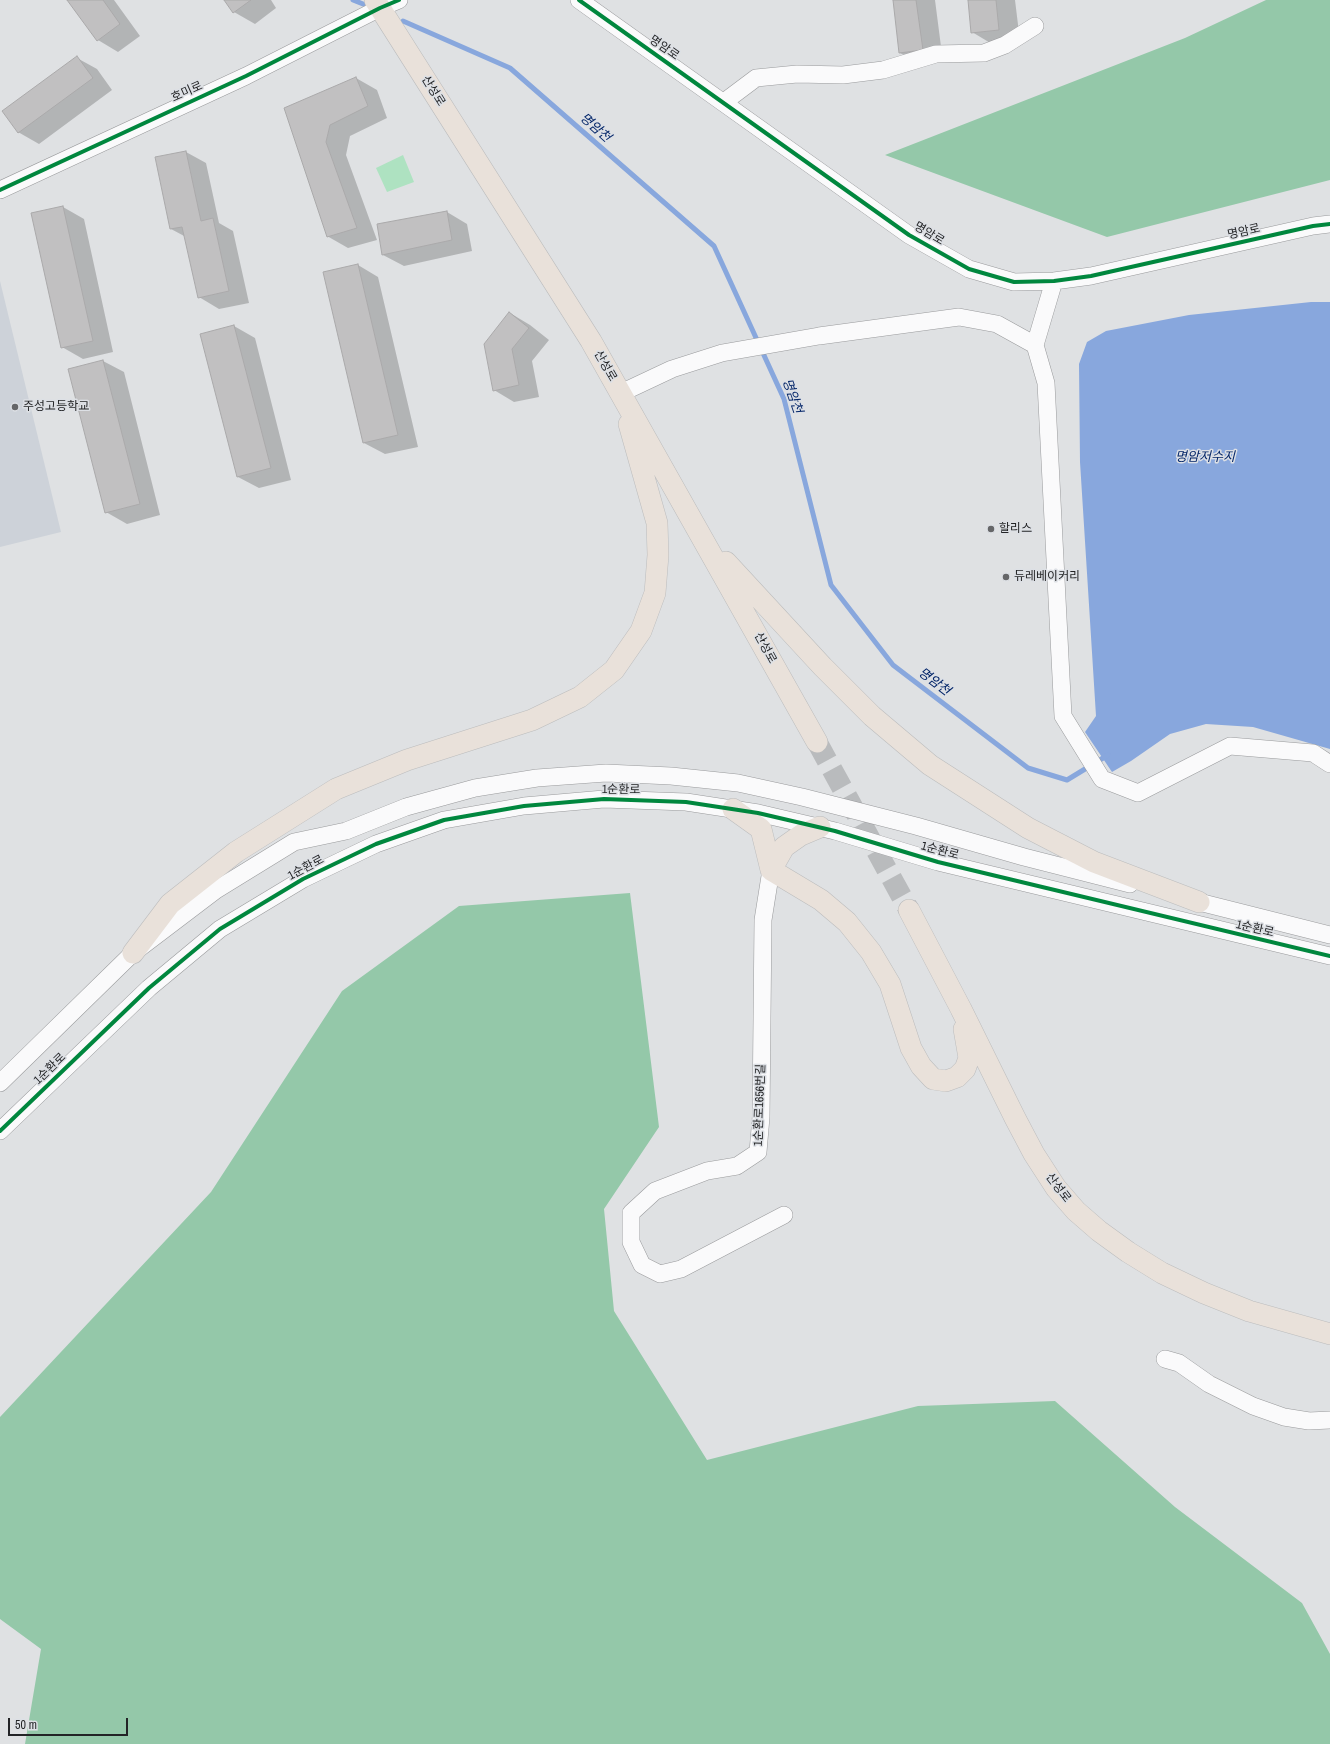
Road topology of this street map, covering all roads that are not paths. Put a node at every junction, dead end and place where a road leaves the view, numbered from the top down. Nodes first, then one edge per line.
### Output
1 (399, 0) edge
2 (579, 0) edge
3 (377, 4) edge
4 (1035, 26) dead end
5 (724, 102) junction
6 (0, 190) edge
7 (1330, 224) edge
8 (1054, 281) junction
9 (1035, 345) junction
10 (620, 393) junction
11 (703, 537) junction
12 (817, 742) tunnel mouth
13 (1330, 764) edge
14 (733, 810) junction
15 (820, 827) junction
16 (771, 870) junction
17 (1199, 902) junction
18 (909, 910) tunnel mouth
19 (1330, 935) edge
20 (133, 952) junction
21 (1330, 956) edge
22 (961, 1009) junction
23 (0, 1083) edge
24 (0, 1131) edge
25 (784, 1215) dead end
26 (1330, 1323) edge
27 (1299, 1326) junction
28 (1330, 1334) edge
29 (1165, 1359) dead end
30 (1330, 1420) edge

1 - 3 street
2 - 5 street, 명암로
3 - 6 street, 호미로
3 - 10 main road, 산성로
4 - 5 street
5 - 8 street, 명암로
7 - 8 street, 명암로
8 - 9 street
9 - 10 street
9 - 13 street
10 - 11 main road, 산성로
10 - 20 main road
11 - 12 main road, 산성로
11 - 17 main road
14 - 15 street, 1순환로
14 - 16 main road
14 - 24 street, 1순환로
15 - 16 main road
15 - 21 street, 1순환로
16 - 22 main road
16 - 25 street, 1순환로1656번길
17 - 19 street, 1순환로
17 - 20 street, 1순환로
18 - 22 main road, 산성로
20 - 23 street, 1순환로
22 - 27 main road, 산성로
26 - 27 main road
27 - 28 main road, 산성로
29 - 30 street

